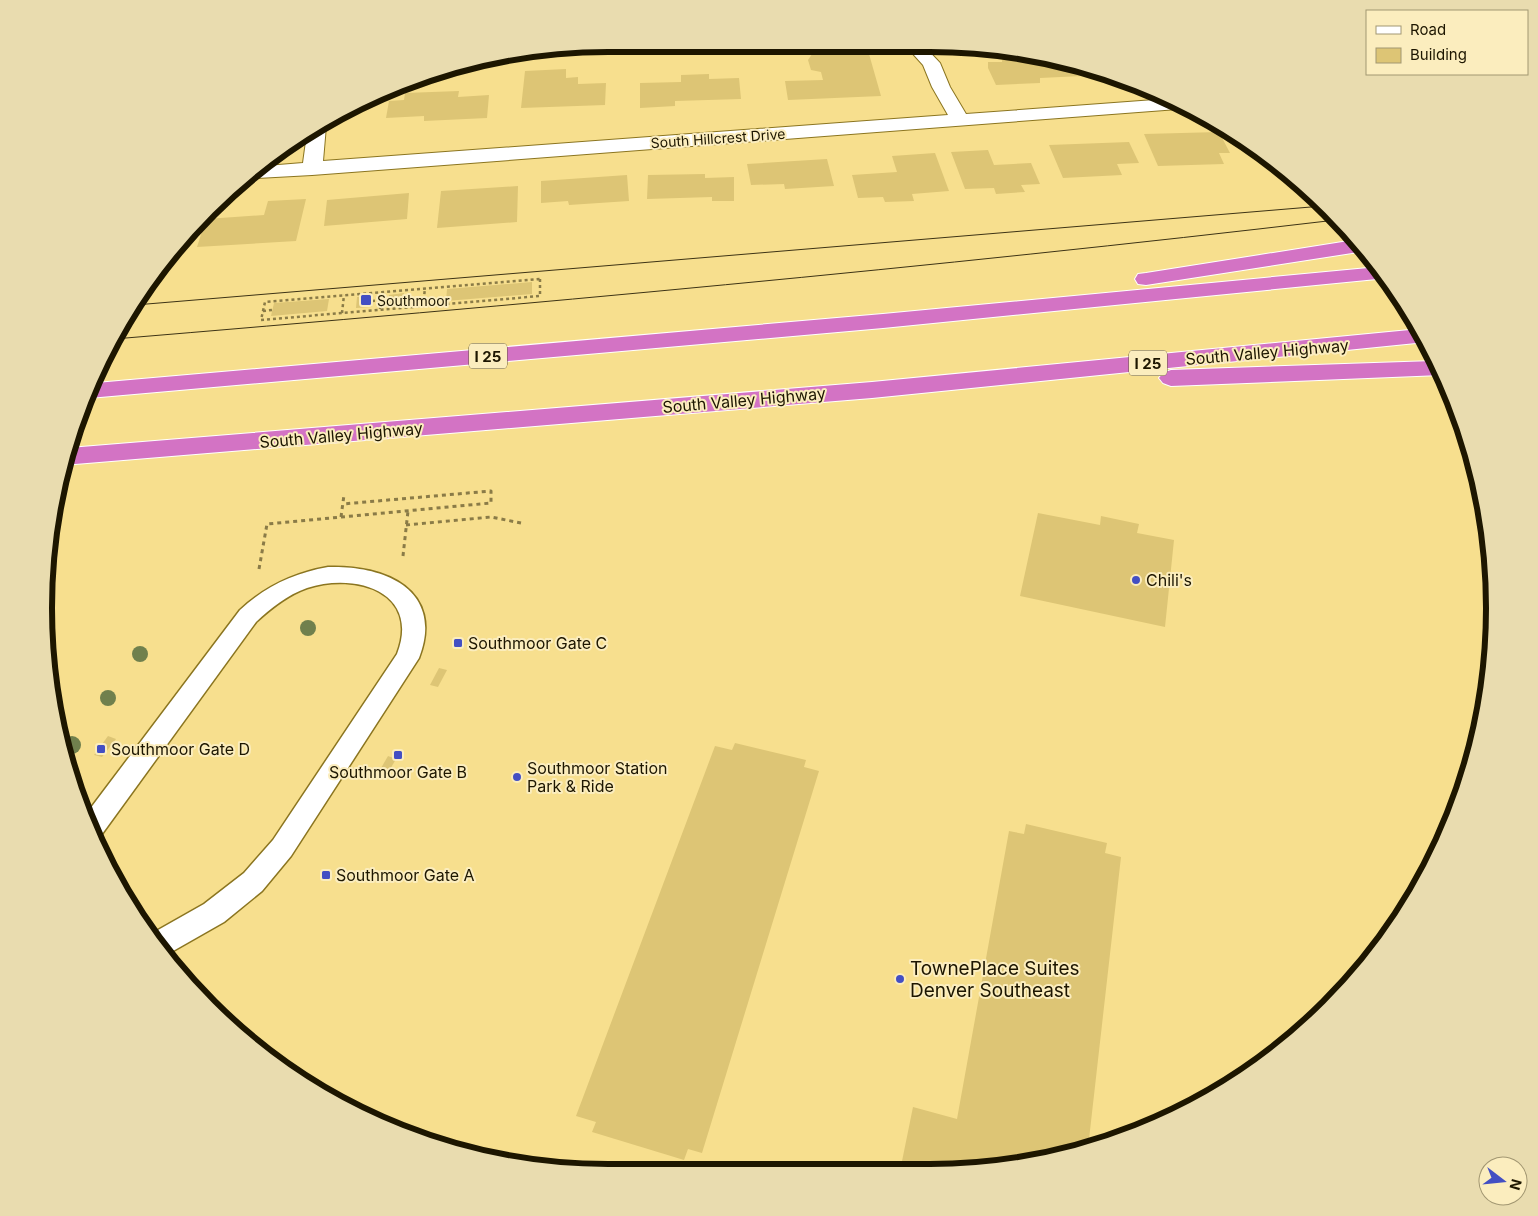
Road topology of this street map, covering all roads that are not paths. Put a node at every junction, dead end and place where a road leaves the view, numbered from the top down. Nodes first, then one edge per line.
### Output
1 (920, 52) edge
2 (1165, 105) edge
3 (960, 120) junction
4 (316, 136) edge
5 (312, 168) junction
6 (265, 171) edge
7 (1352, 247) edge
8 (1374, 274) edge
9 (883, 321) junction
10 (1415, 337) edge
11 (1431, 368) edge
12 (872, 390) junction
13 (97, 391) edge
14 (73, 457) edge
15 (96, 822) edge
16 (164, 942) edge

1 - 3 street
2 - 3 street, South Hillcrest Drive
3 - 5 street, South Hillcrest Drive
4 - 5 street
5 - 6 street, South Hillcrest Drive
7 - 9 highway
8 - 9 highway, I 25
9 - 13 highway, I 25
10 - 12 highway, South Valley Highway / I 25
11 - 12 highway
12 - 14 highway, South Valley Highway / I 25
15 - 16 lane

